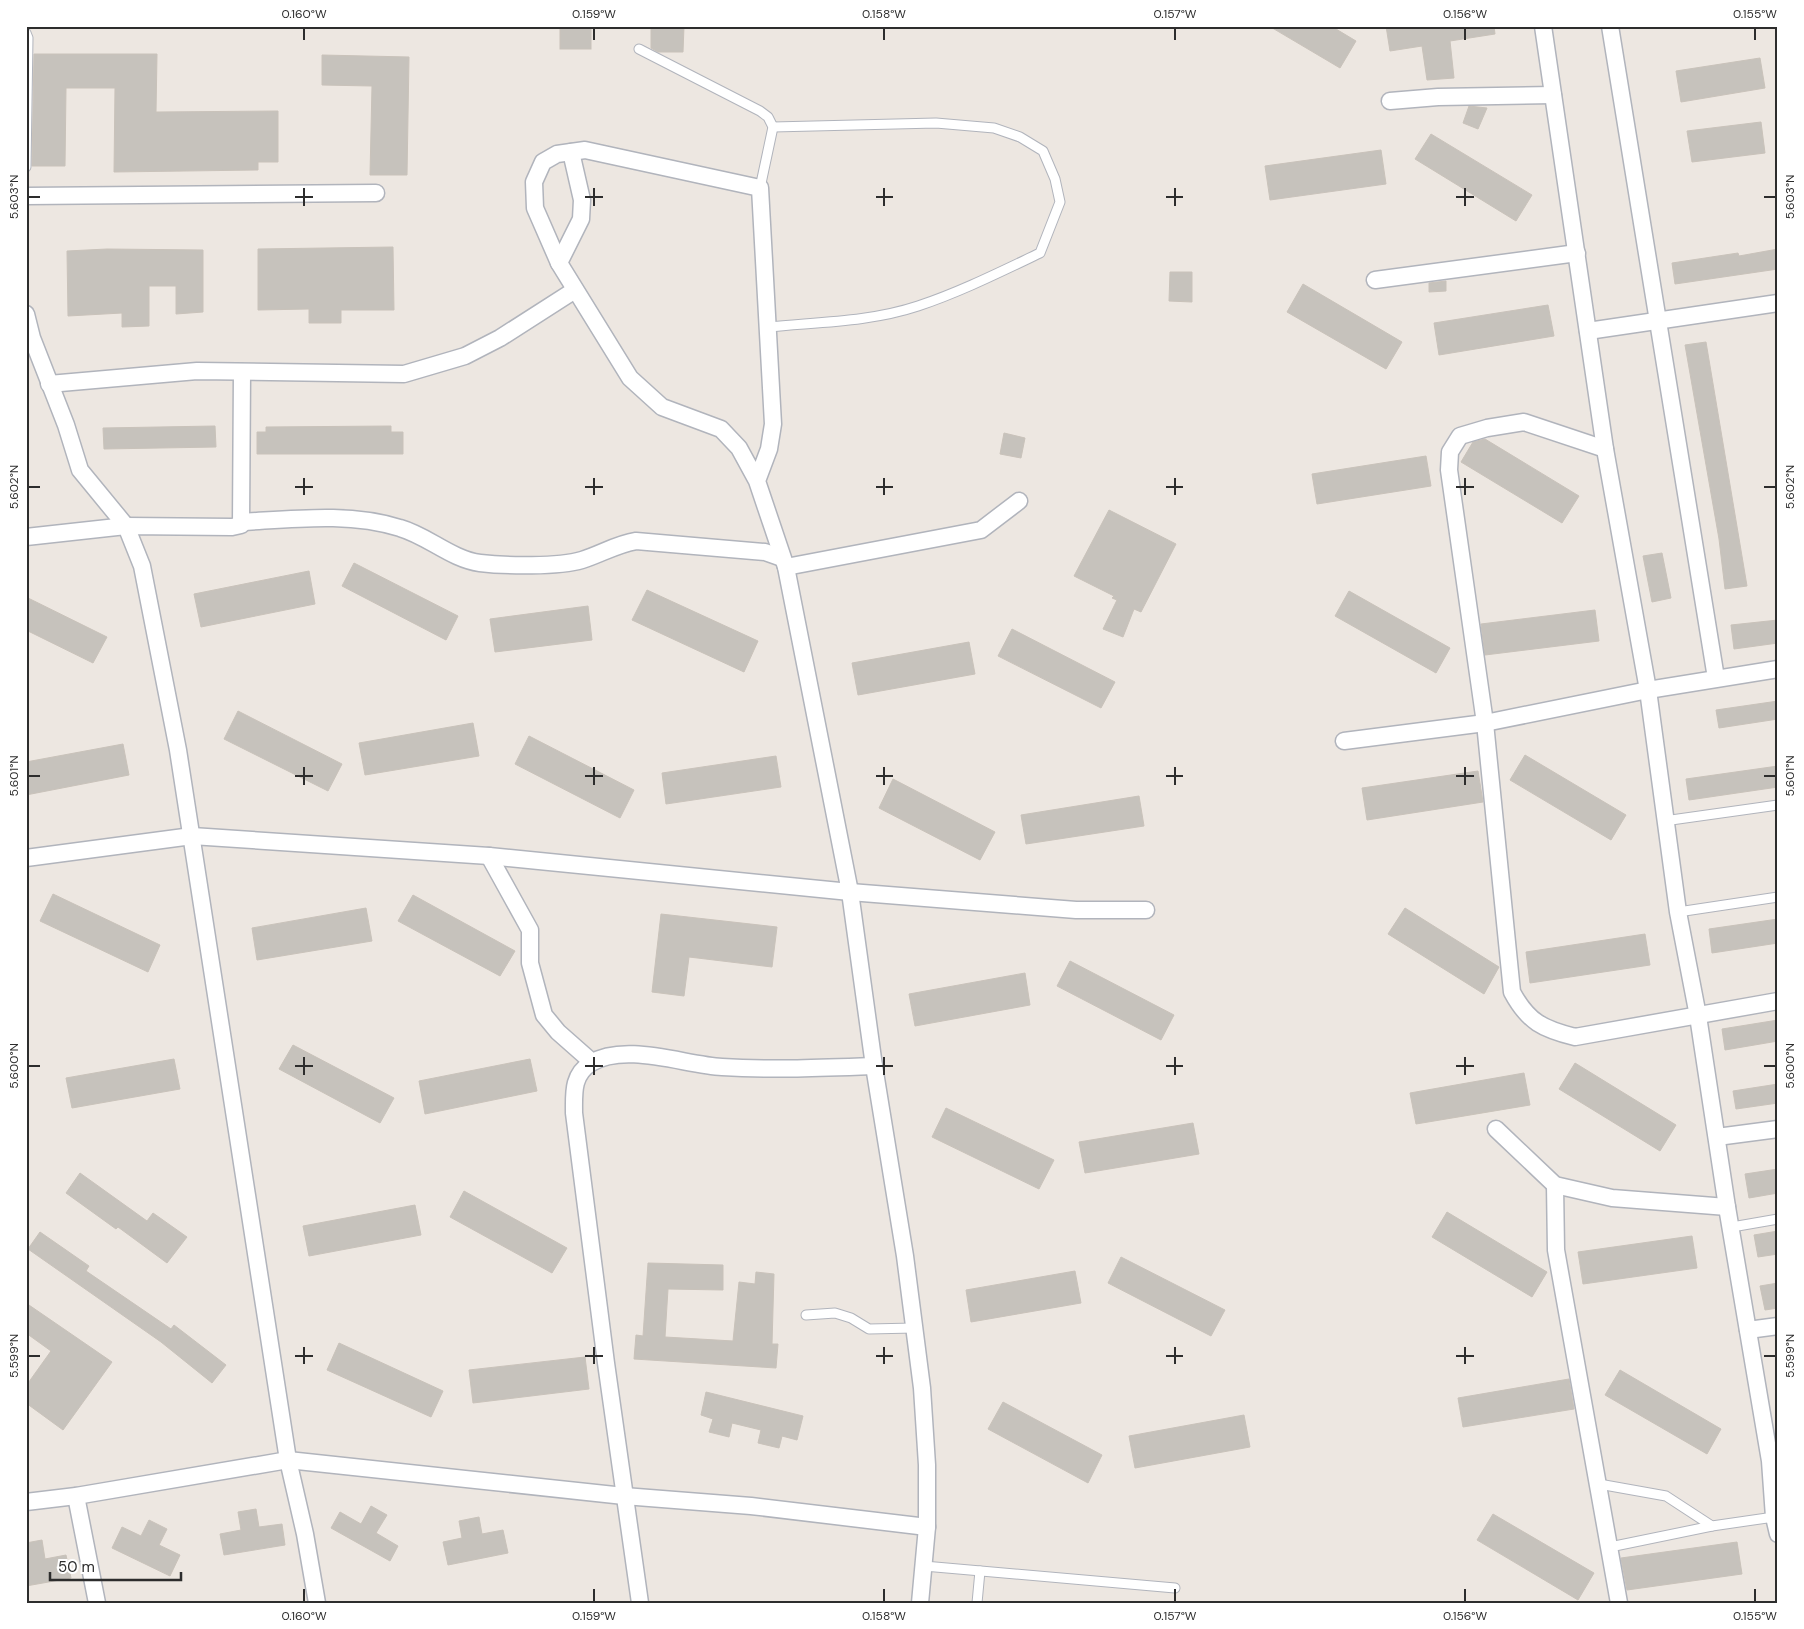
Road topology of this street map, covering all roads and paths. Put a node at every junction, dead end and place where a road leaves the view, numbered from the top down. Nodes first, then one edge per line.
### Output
1 (1543, 26) edge
2 (1610, 26) edge
3 (26, 33) edge
4 (639, 49) dead end
5 (1553, 95) junction
6 (1390, 101) dead end
7 (773, 127) junction
8 (571, 152) junction
9 (26, 167) edge
10 (760, 188) junction
11 (376, 193) dead end
12 (26, 196) edge
13 (1577, 253) junction
14 (559, 264) junction
15 (1375, 280) dead end
16 (575, 290) junction
17 (1778, 302) edge
18 (26, 314) edge
19 (1658, 320) junction
20 (768, 327) junction
21 (1588, 331) junction
22 (29, 335) edge
23 (242, 372) junction
24 (49, 384) junction
25 (1605, 449) junction
26 (757, 481) junction
27 (1019, 501) dead end
28 (242, 522) junction
29 (126, 526) junction
30 (26, 536) edge
31 (784, 563) junction
32 (1778, 669) edge
33 (1716, 678) junction
34 (1648, 690) junction
35 (1485, 723) junction
36 (1344, 741) dead end
37 (1778, 805) edge
38 (1664, 822) junction
39 (192, 836) junction
40 (489, 856) junction
41 (26, 858) edge
42 (850, 892) junction
43 (1778, 897) edge
44 (1146, 910) dead end
45 (1678, 912) junction
46 (1778, 1001) edge
47 (1698, 1016) junction
48 (592, 1062) junction
49 (874, 1066) junction
50 (1496, 1129) dead end
51 (1778, 1129) edge
52 (1717, 1137) junction
53 (1555, 1185) junction
54 (1727, 1207) junction
55 (1778, 1219) edge
56 (1732, 1227) junction
57 (806, 1314) dead end
58 (1778, 1326) edge
59 (914, 1328) junction
60 (1748, 1330) junction
61 (288, 1460) junction
62 (1774, 1460) edge
63 (1599, 1484) junction
64 (76, 1496) junction
65 (624, 1496) junction
66 (26, 1502) edge
67 (1774, 1517) junction
68 (1712, 1526) junction
69 (927, 1527) junction
70 (1778, 1534) edge
71 (1610, 1547) junction
72 (924, 1566) junction
73 (980, 1571) junction
74 (1175, 1588) dead end
75 (98, 1603) edge
76 (317, 1603) edge
77 (640, 1603) edge
78 (920, 1603) edge
79 (977, 1603) edge
80 (1619, 1603) edge

1 - 5 street
2 - 19 street
3 - 9 lane
4 - 7 lane
5 - 6 street
5 - 13 street
7 - 10 lane
7 - 20 lane
8 - 10 street
8 - 14 street
8 - 14 street
10 - 20 street
11 - 12 street
13 - 15 street
13 - 21 street
14 - 16 street
16 - 23 street
16 - 26 street
17 - 19 street
18 - 22 street
19 - 21 street
19 - 33 street
20 - 26 street
21 - 25 street
22 - 24 street
23 - 24 street
23 - 28 street
24 - 29 street
25 - 34 street
25 - 35 street
26 - 31 street
27 - 31 street
28 - 29 street
28 - 31 street
29 - 30 street
29 - 39 street
31 - 42 street
32 - 33 street
33 - 34 street
34 - 35 street
34 - 38 street
35 - 36 street
35 - 47 street
37 - 38 lane
38 - 45 street
39 - 40 street
39 - 41 street
39 - 61 street
40 - 42 street
40 - 48 street
42 - 44 street
42 - 49 street
43 - 45 lane
45 - 47 street
46 - 47 street
47 - 52 street
48 - 49 street
48 - 65 street
49 - 59 street
50 - 53 street
51 - 52 street
52 - 54 street
53 - 54 street
53 - 63 street
54 - 56 street
55 - 56 lane
56 - 60 street
57 - 59 lane
58 - 60 street
59 - 69 street
60 - 62 street
61 - 64 street
61 - 65 street
61 - 76 street
62 - 67 street
63 - 68 lane
63 - 71 street
64 - 66 street
64 - 75 street
65 - 69 street
65 - 77 street
67 - 68 lane
67 - 70 street
68 - 71 lane
69 - 72 street
71 - 80 street
72 - 73 lane
72 - 78 street
73 - 74 lane
73 - 79 lane

